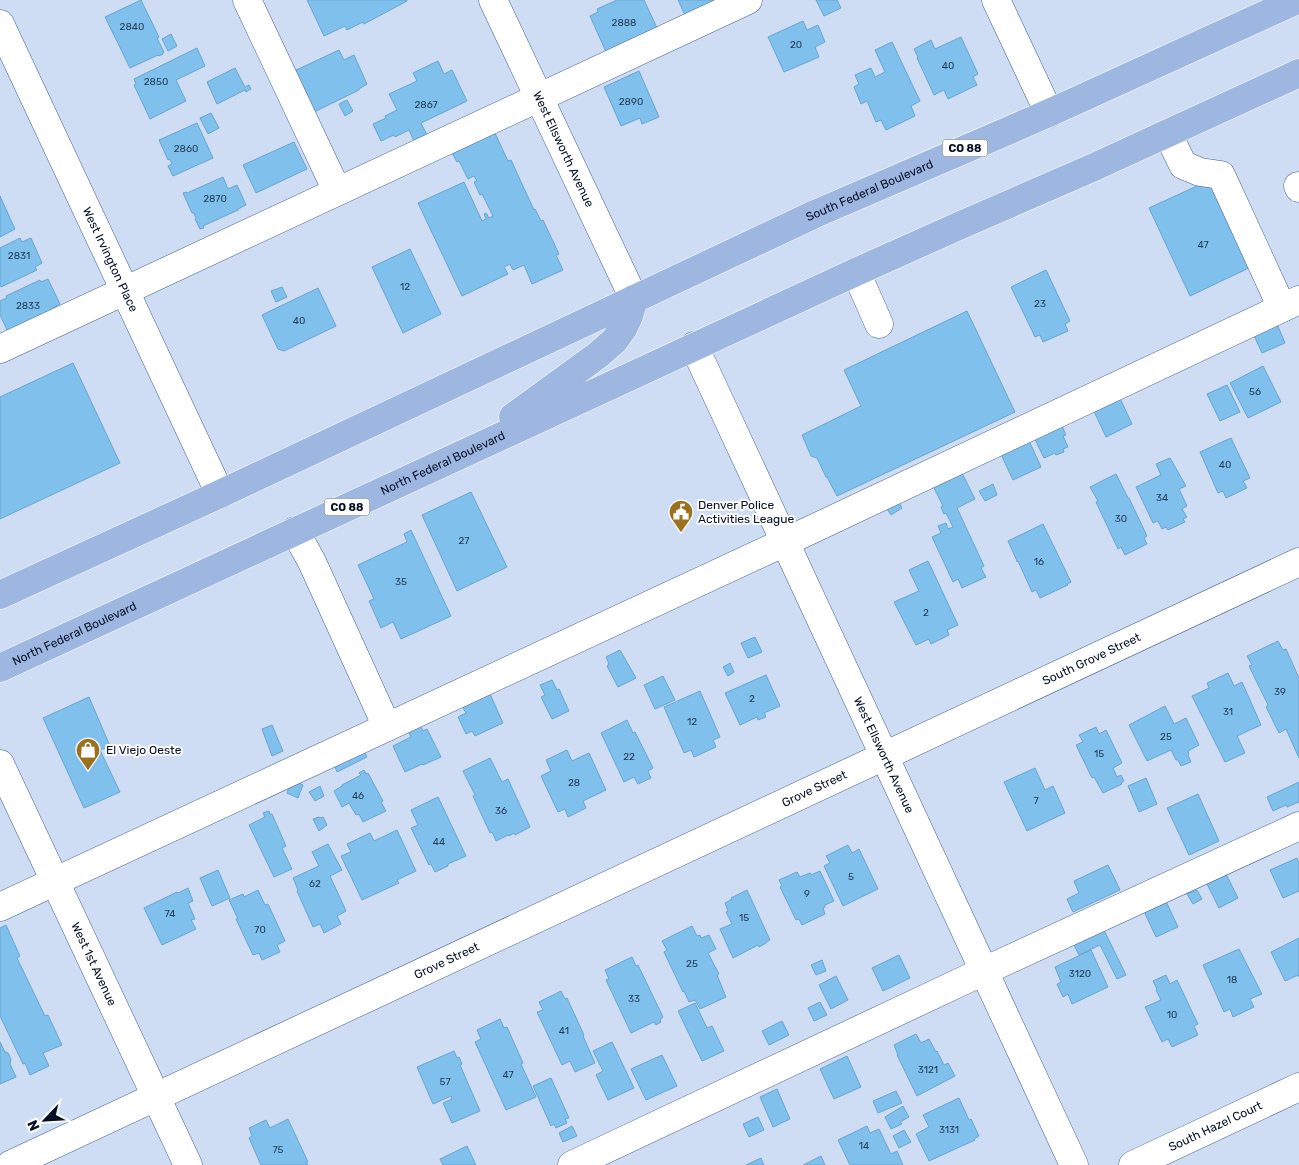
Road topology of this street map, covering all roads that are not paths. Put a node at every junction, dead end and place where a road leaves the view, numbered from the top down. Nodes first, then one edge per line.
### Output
1 (247, 0) edge
2 (493, 0) edge
3 (748, 0) edge
4 (996, 0) edge
5 (1298, 0) edge
6 (0, 24) edge
7 (1299, 73) edge
8 (540, 98) junction
9 (1049, 113) junction
10 (1168, 134) junction
11 (337, 191) junction
12 (856, 272) junction
13 (125, 290) junction
14 (634, 299) junction
15 (1291, 304) edge
16 (879, 324) dead end
17 (694, 346) junction
18 (0, 349) edge
19 (460, 455) junction
20 (220, 494) junction
21 (295, 531) junction
22 (785, 542) junction
23 (1299, 562) edge
24 (0, 595) edge
25 (0, 668) edge
26 (387, 727) junction
27 (884, 756) junction
28 (0, 764) edge
29 (1299, 826) edge
30 (55, 881) junction
31 (0, 907) edge
32 (984, 971) junction
33 (1299, 1088) edge
34 (156, 1097) junction
35 (10, 1165) edge
36 (188, 1165) edge
37 (572, 1165) edge
38 (1074, 1165) edge
39 (1133, 1165) edge

1 - 11 street
2 - 8 street, West Ellsworth Avenue
3 - 8 street
4 - 9 street
5 - 9 main road, South Federal Boulevard / CO 88
6 - 13 street, West Irvington Place
7 - 10 main road, CO 88
8 - 11 street
8 - 14 street, West Ellsworth Avenue
9 - 14 main road, South Federal Boulevard / CO 88
10 - 12 main road, CO 88
10 - 15 street
11 - 13 street
12 - 16 street
12 - 17 main road, CO 88
13 - 18 street
13 - 20 street, West Irvington Place
14 - 19 main road
14 - 20 main road, CO 88
15 - 22 street
17 - 19 main road, North Federal Boulevard / CO 88
17 - 22 street, West Ellsworth Avenue
19 - 21 main road, North Federal Boulevard / CO 88
20 - 24 main road, CO 88
21 - 25 main road, North Federal Boulevard / CO 88
21 - 26 street
22 - 26 street
22 - 27 street, West Ellsworth Avenue
23 - 27 street, South Grove Street
26 - 30 street
27 - 32 street, West Ellsworth Avenue
27 - 34 street, Grove Street
28 - 30 street, West 1st Avenue
29 - 32 street
30 - 31 street
30 - 34 street, West 1st Avenue
32 - 37 street
32 - 38 street, West Ellsworth Avenue
33 - 39 street, South Hazel Court
34 - 35 street, Grove Street
34 - 36 street, West 1st Avenue

